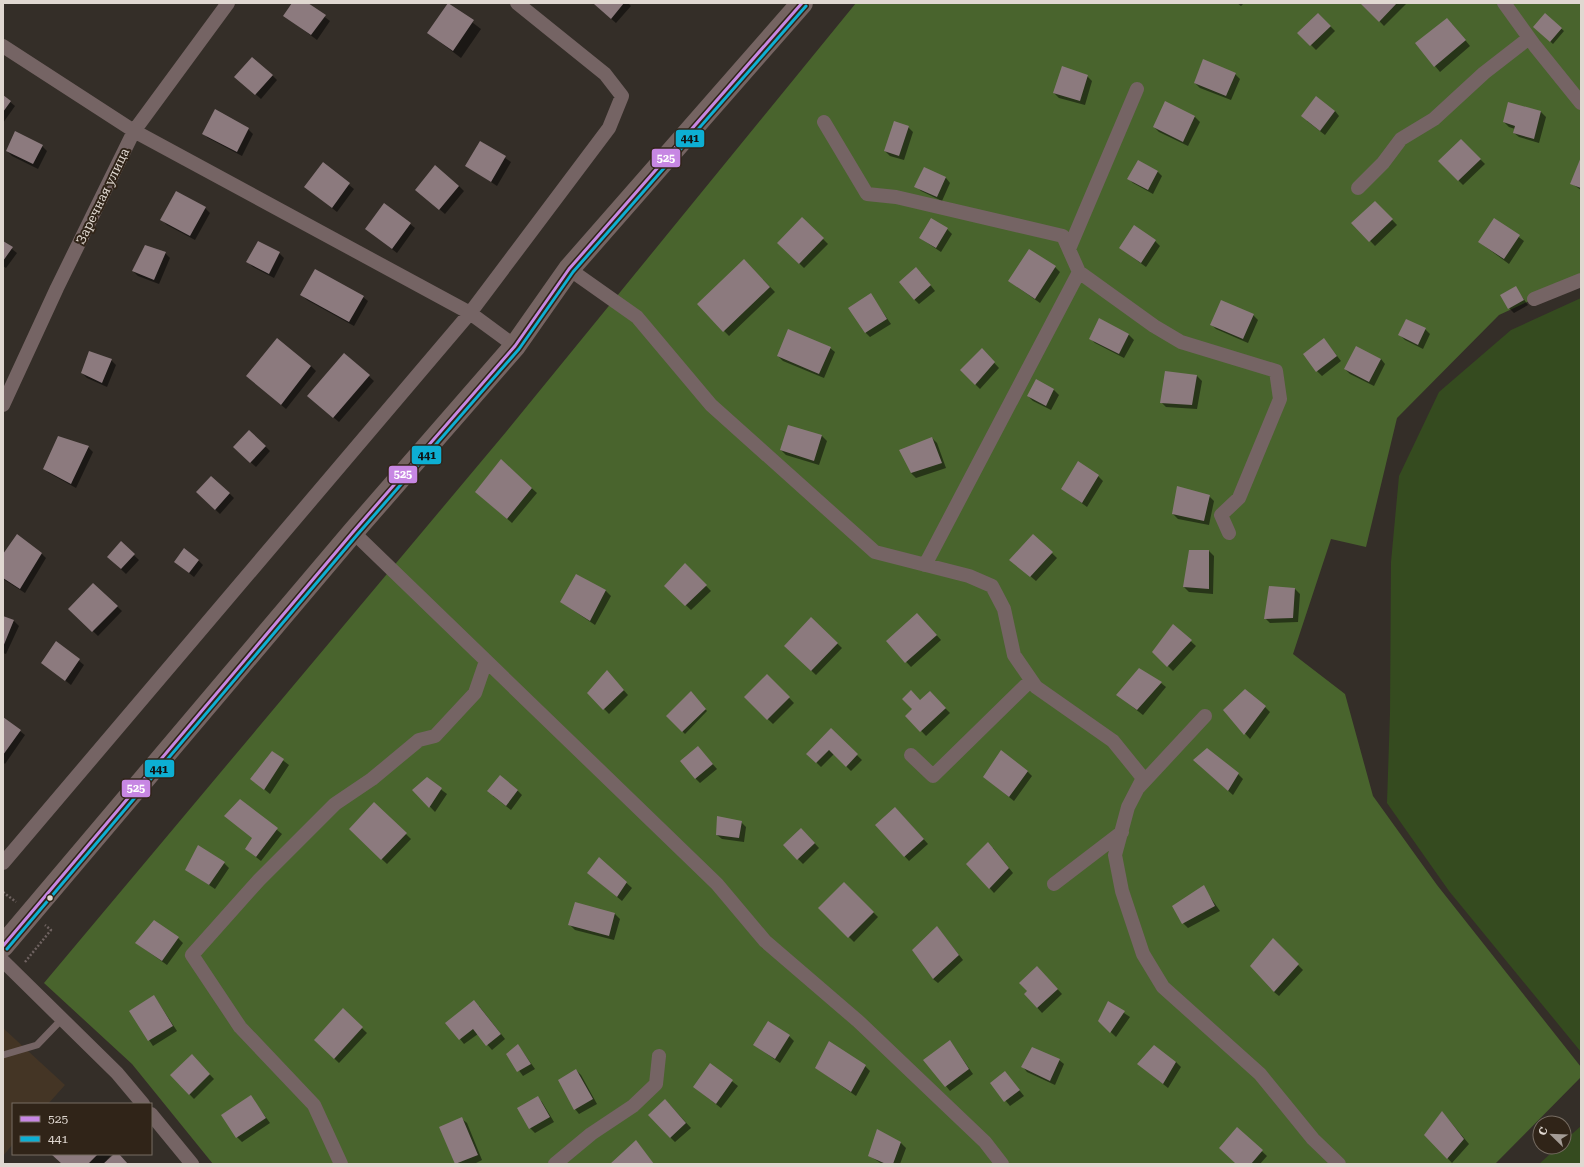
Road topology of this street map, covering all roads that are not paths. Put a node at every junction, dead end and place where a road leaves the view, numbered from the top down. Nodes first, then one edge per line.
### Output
1 (228, 3) edge
2 (517, 3) edge
3 (802, 3) edge
4 (1504, 3) edge
5 (1529, 38) junction
6 (3, 46) edge
7 (1137, 89) dead end
8 (1581, 103) edge
9 (824, 122) dead end
10 (134, 131) junction
11 (1358, 188) dead end
12 (1069, 249) junction
13 (569, 269) junction
14 (1079, 272) junction
15 (1581, 280) edge
16 (1534, 299) dead end
17 (470, 313) junction
18 (515, 346) junction
19 (3, 405) edge
20 (353, 532) junction
21 (1229, 533) dead end
22 (925, 565) junction
23 (486, 661) junction
24 (1031, 680) junction
25 (1205, 716) dead end
26 (911, 755) dead end
27 (1137, 789) junction
28 (1122, 832) junction
29 (3, 863) edge
30 (1054, 884) dead end
31 (3, 946) edge
32 (3, 961) edge
33 (62, 1019) junction
34 (3, 1055) edge
35 (658, 1056) dead end
36 (142, 1103) edge
37 (152, 1115) edge
38 (192, 1164) edge
39 (341, 1164) edge
40 (556, 1164) edge
41 (1002, 1164) edge
42 (1338, 1164) edge

1 - 10 street, Заречная улица
2 - 17 street
3 - 13 main road
4 - 5 street
5 - 8 street
5 - 11 street
6 - 10 street
7 - 12 street
9 - 12 street
10 - 17 street
10 - 19 street, Заречная улица
12 - 14 street
13 - 18 main road
13 - 22 street
14 - 21 street
14 - 22 street
15 - 16 street
17 - 18 street
17 - 29 street
18 - 20 main road
20 - 23 street
20 - 31 main road
22 - 24 street
23 - 39 street
23 - 41 street
24 - 26 street
24 - 27 street
25 - 27 street
27 - 28 street
28 - 30 street
28 - 42 street
32 - 33 street
33 - 34 lane
33 - 36 street
35 - 40 street
37 - 38 street

